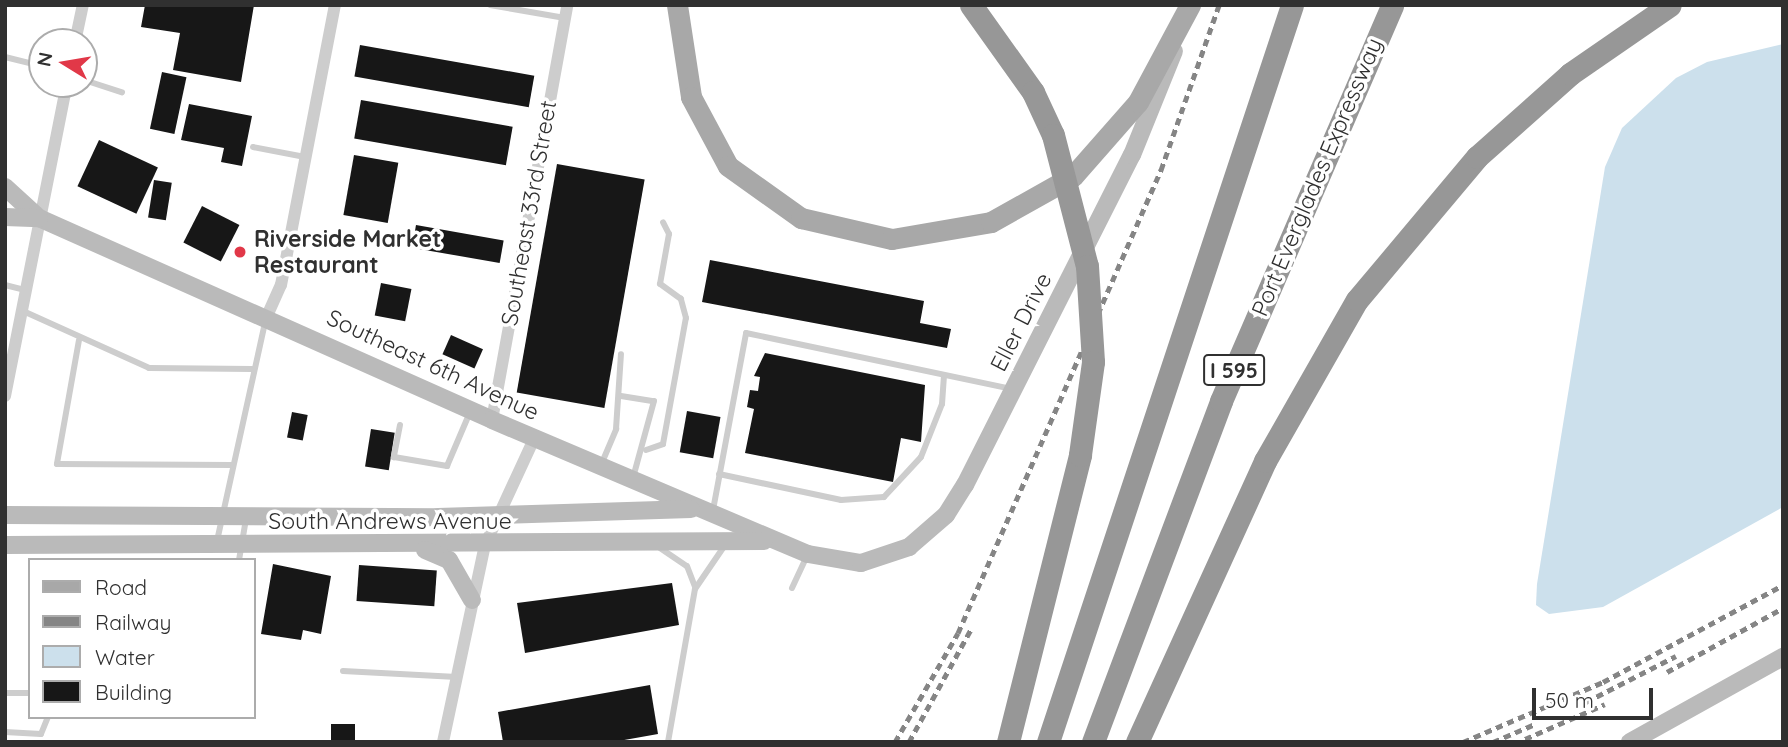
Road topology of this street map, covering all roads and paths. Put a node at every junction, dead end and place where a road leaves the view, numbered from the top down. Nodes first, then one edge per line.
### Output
1 (83, 5) edge
2 (335, 5) edge
3 (490, 5) edge
4 (677, 5) edge
5 (971, 5) edge
6 (1190, 5) edge
7 (1292, 5) edge
8 (1392, 5) edge
9 (1670, 5) edge
10 (566, 12) edge
11 (78, 28) edge
12 (5, 57) edge
13 (28, 63) edge
14 (98, 84) edge
15 (122, 92) dead end
16 (63, 98) edge
17 (253, 147) dead end
18 (305, 157) junction
19 (5, 187) edge
20 (5, 217) edge
21 (39, 218) junction
22 (663, 222) dead end
23 (5, 285) edge
24 (25, 290) junction
25 (21, 310) junction
26 (267, 316) junction
27 (79, 340) junction
28 (621, 354) dead end
29 (252, 369) junction
30 (944, 376) junction
31 (1014, 390) junction
32 (5, 396) edge
33 (621, 396) junction
34 (471, 411) junction
35 (492, 420) junction
36 (400, 425) dead end
37 (534, 439) junction
38 (646, 450) junction
39 (232, 465) junction
40 (600, 467) junction
41 (719, 474) junction
42 (632, 481) junction
43 (705, 512) junction
44 (497, 513) junction
45 (5, 515) edge
46 (222, 517) junction
47 (246, 517) junction
48 (642, 541) junction
49 (729, 541) junction
50 (774, 541) junction
51 (5, 545) edge
52 (412, 545) junction
53 (485, 545) junction
54 (216, 546) junction
55 (240, 553) edge
56 (808, 554) junction
57 (792, 588) dead end
58 (695, 589) junction
59 (472, 600) junction
60 (1783, 657) edge
61 (343, 671) dead end
62 (457, 677) junction
63 (28, 693) edge
64 (5, 694) edge
65 (47, 719) edge
66 (5, 732) edge
67 (443, 742) edge
68 (668, 742) edge
69 (1008, 742) edge
70 (1048, 742) edge
71 (1093, 742) edge
72 (1137, 742) edge
73 (1630, 742) edge

1 - 11 street
2 - 18 street
3 - 10 lane
4 - 6 main road
5 - 69 highway, bridge
6 - 31 street, Eller Drive
7 - 70 highway, I 595
8 - 71 highway, Port Everglades Expressway / I 595
9 - 72 highway
10 - 35 street, Southeast 33rd Street
12 - 13 lane
14 - 15 lane
16 - 21 street
17 - 18 lane
18 - 26 street
19 - 21 street, Southeast 6th Avenue
20 - 21 street, Southeast 6th Avenue
21 - 24 street
21 - 26 street, Southeast 6th Avenue
22 - 38 lane
23 - 24 lane
24 - 25 street
25 - 27 lane
25 - 32 street
26 - 29 lane
26 - 34 street, Southeast 6th Avenue
27 - 29 lane
27 - 39 lane
28 - 33 lane
29 - 39 lane
30 - 31 lane
30 - 41 lane
30 - 41 lane
31 - 56 street, Eller Drive
33 - 38 lane
33 - 40 lane
34 - 35 street, Southeast 6th Avenue
34 - 36 lane
35 - 37 street, Southeast 6th Avenue
37 - 40 street, Southeast 6th Avenue
37 - 44 street
38 - 42 lane
39 - 46 lane
40 - 42 street, Southeast 6th Avenue
41 - 43 lane
42 - 43 street, Southeast 6th Avenue
43 - 44 street, South Andrews Avenue
43 - 50 street, Southeast 6th Avenue
44 - 47 street, South Andrews Avenue
44 - 53 street
45 - 46 street, South Andrews Avenue
46 - 47 street, South Andrews Avenue
46 - 54 lane
47 - 55 lane
48 - 49 street, South Andrews Avenue
48 - 53 street, South Andrews Avenue
48 - 58 lane
49 - 50 street, South Andrews Avenue
49 - 58 lane
50 - 56 street, Southeast 6th Avenue
51 - 54 street, South Andrews Avenue
52 - 53 street, South Andrews Avenue
52 - 55 street, South Andrews Avenue
52 - 59 street
53 - 59 street
54 - 55 street, South Andrews Avenue
56 - 57 lane
58 - 68 lane
59 - 62 street
60 - 73 street
61 - 62 lane
62 - 67 street
63 - 64 lane
65 - 66 lane

